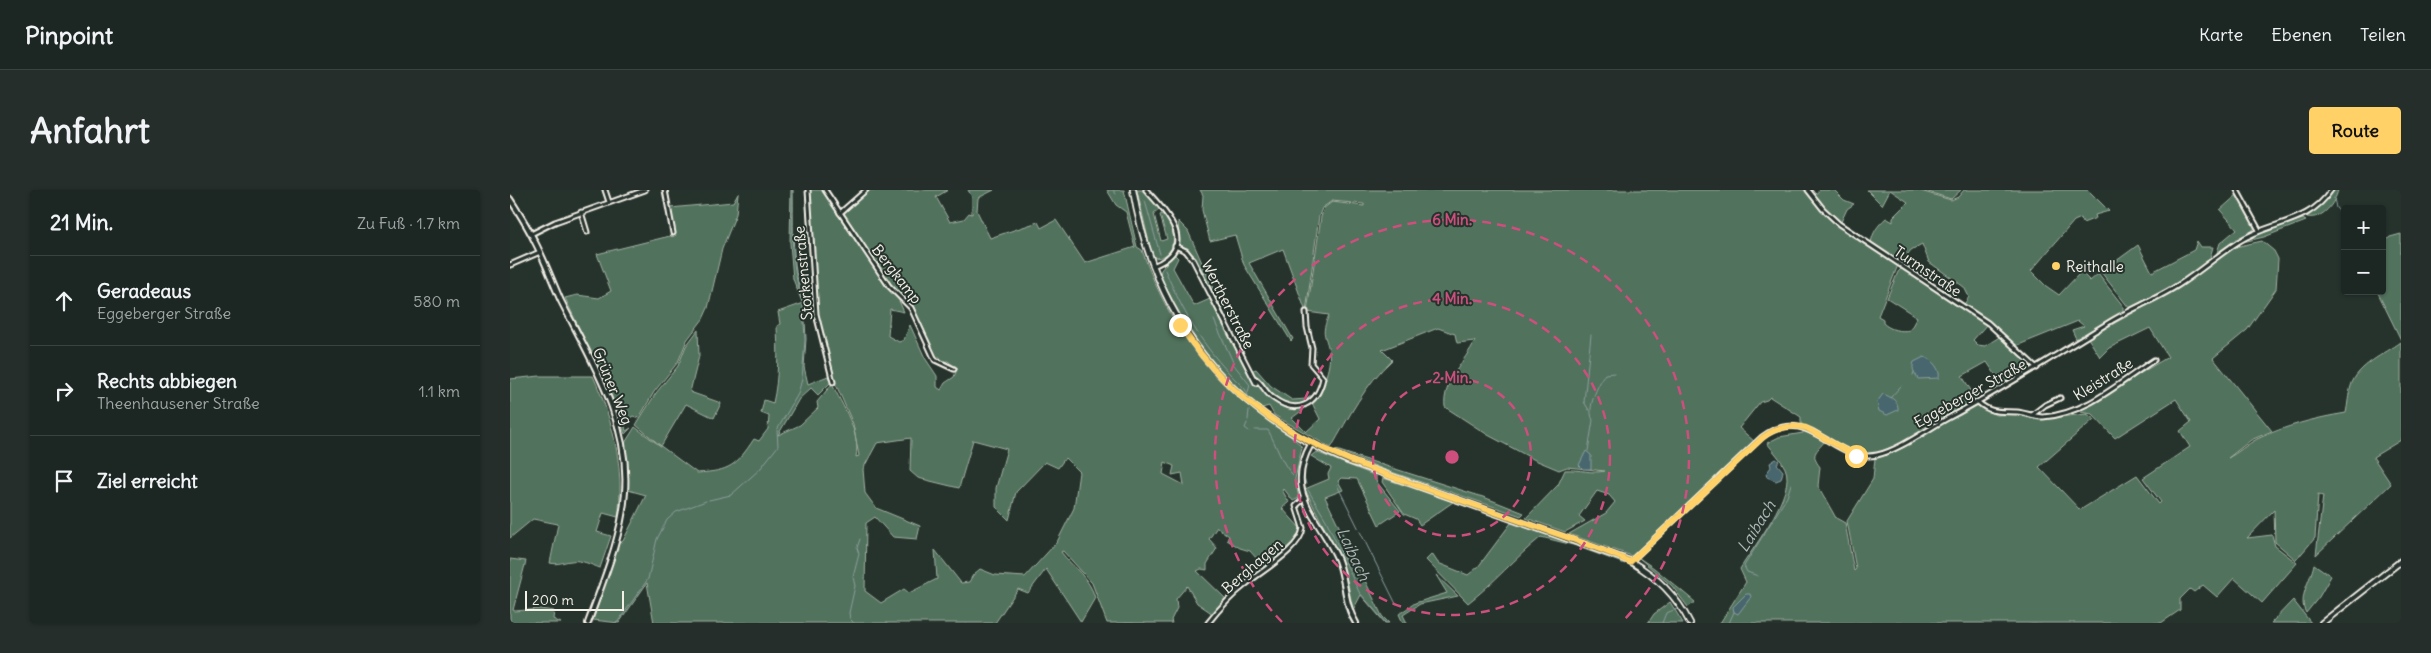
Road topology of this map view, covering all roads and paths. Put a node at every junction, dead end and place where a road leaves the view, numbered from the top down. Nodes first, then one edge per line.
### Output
1 (605, 190) edge
2 (645, 190) edge
3 (665, 190) edge
4 (808, 190) edge
5 (825, 190) edge
6 (866, 190) edge
7 (1133, 190) edge
8 (1146, 190) edge
9 (1808, 190) edge
10 (2237, 190) edge
11 (2331, 190) edge
12 (510, 199) edge
13 (609, 202) junction
14 (581, 212) junction
15 (840, 212) junction
16 (2258, 230) junction
17 (588, 232) dead end
18 (673, 233) dead end
19 (531, 234) junction
20 (1175, 246) junction
21 (540, 252) junction
22 (510, 265) edge
23 (1152, 266) junction
24 (1306, 312) dead end
25 (2154, 360) dead end
26 (2038, 368) junction
27 (954, 369) dead end
28 (1254, 378) junction
29 (833, 382) dead end
30 (1256, 383) dead end
31 (2060, 398) dead end
32 (1978, 402) junction
33 (2032, 415) junction
34 (1311, 444) junction
35 (1305, 498) junction
36 (1630, 562) junction
37 (2400, 562) edge
38 (588, 623) edge
39 (1208, 623) edge
40 (1356, 623) edge
41 (1690, 623) edge
42 (2322, 623) edge

1 - 13 street
2 - 13 street
3 - 18 street
4 - 29 street, Storkenstraße
5 - 15 street, Bergkamp
6 - 15 street
7 - 23 main road
8 - 20 street
9 - 26 street, Turmstraße
10 - 16 street
11 - 16 street, Eggeberger Straße
12 - 19 street, Grüner Weg
13 - 14 street
14 - 17 street
14 - 19 street
15 - 27 street, Bergkamp
16 - 26 street, Eggeberger Straße
19 - 21 street, Grüner Weg
20 - 23 street
20 - 28 street, Wertherstraße
21 - 22 street
21 - 38 street, Grüner Weg
23 - 34 main road
24 - 28 street, Wertherstraße
25 - 33 street, Kleistraße
26 - 32 street, Eggeberger Straße
28 - 30 street, Wertherstraße
31 - 33 street, Kleistraße
32 - 33 street, Kleistraße
32 - 36 street, Eggeberger Straße
34 - 35 street
34 - 36 main road
35 - 39 street, Berghagen
35 - 40 street
36 - 41 main road
37 - 42 main road

